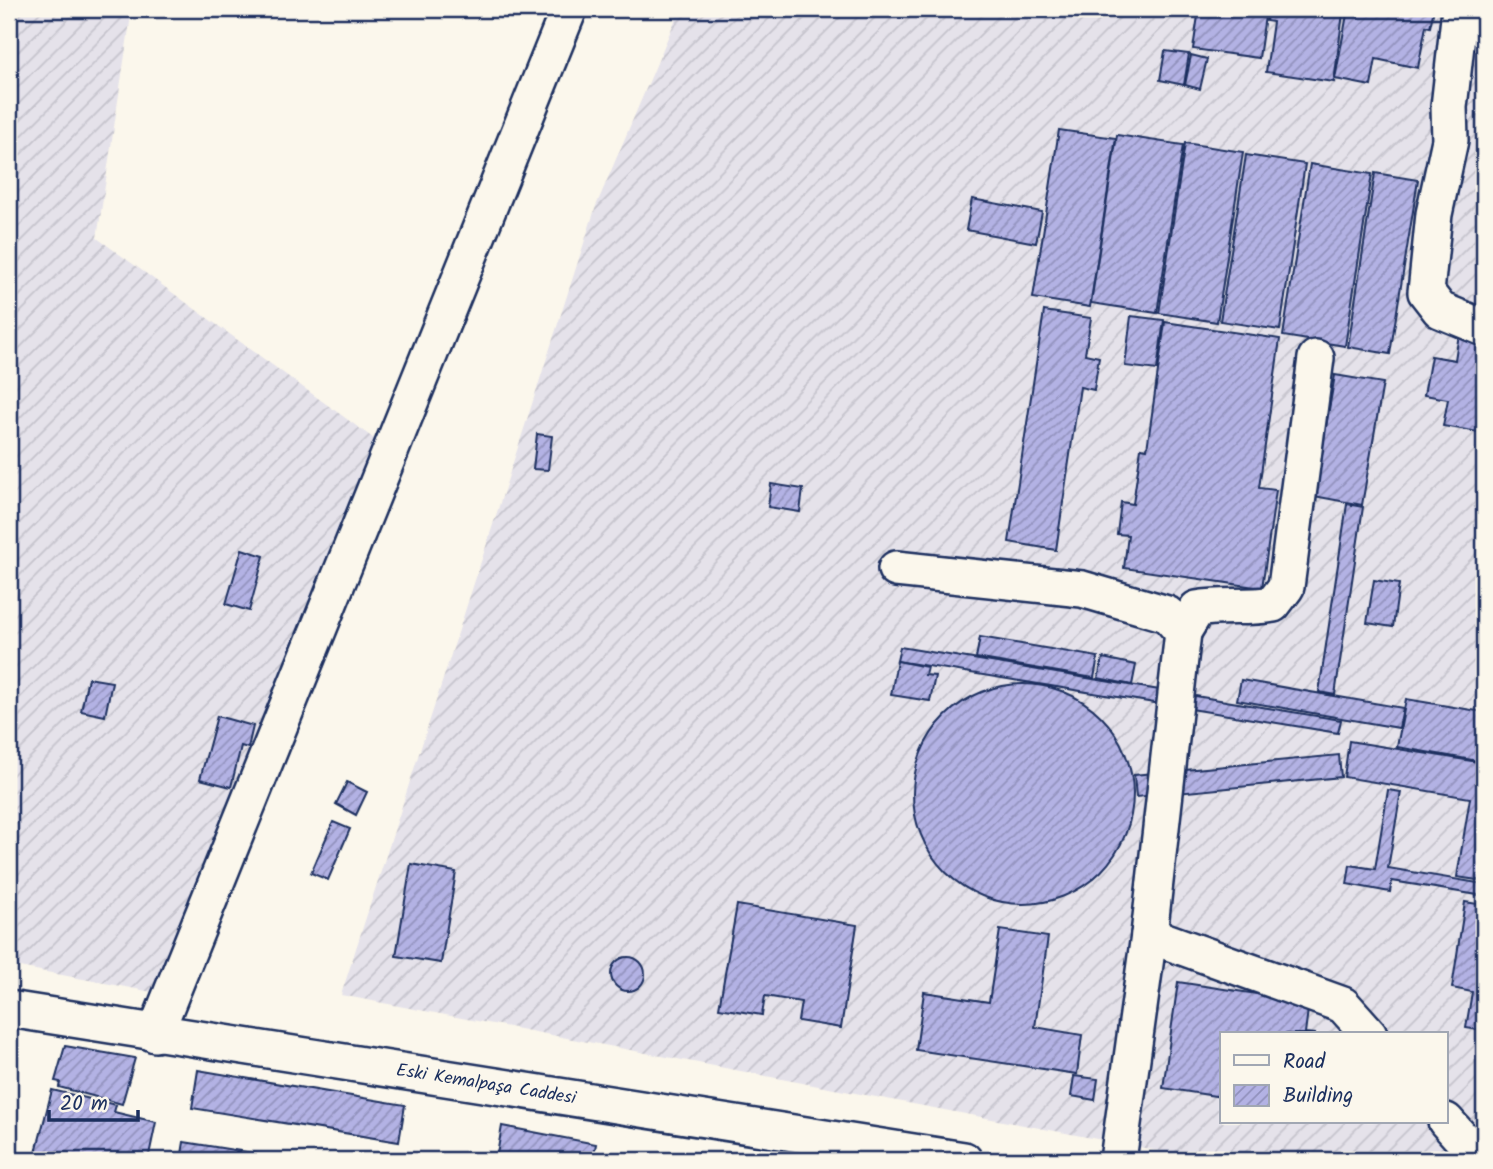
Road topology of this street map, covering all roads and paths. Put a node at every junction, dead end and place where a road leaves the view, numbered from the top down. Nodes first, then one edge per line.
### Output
1 (569, 9) edge
2 (1460, 9) edge
3 (1484, 328) edge
4 (1315, 358) dead end
5 (896, 569) dead end
6 (1183, 632) junction
7 (1149, 935) junction
8 (9, 1009) edge
9 (1367, 1032) edge
10 (155, 1034) junction
11 (1448, 1123) edge
12 (964, 1160) edge
13 (1118, 1160) edge
14 (1481, 1160) edge

1 - 10 street
2 - 3 street
4 - 6 street
5 - 6 street
6 - 7 street
7 - 9 street
7 - 13 street
8 - 10 street, Eski Kemalpaşa Caddesi
10 - 12 street, Eski Kemalpaşa Caddesi
11 - 14 street

